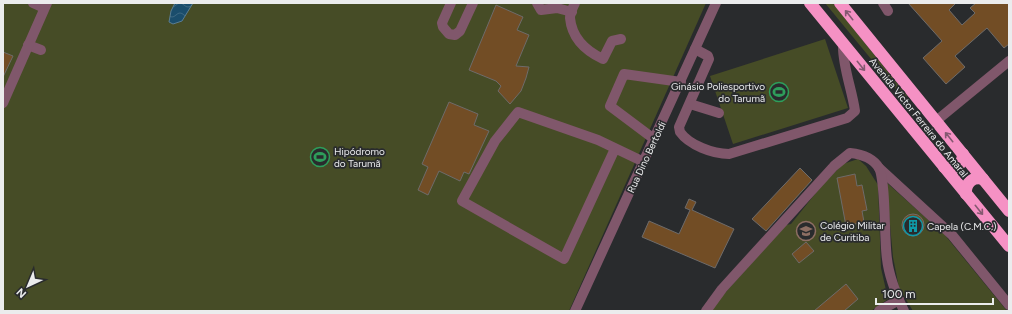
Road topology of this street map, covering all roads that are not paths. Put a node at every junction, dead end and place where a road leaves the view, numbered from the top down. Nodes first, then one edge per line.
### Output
1 (33, 3) edge
2 (451, 3) edge
3 (473, 3) edge
4 (537, 3) edge
5 (716, 3) edge
6 (810, 3) edge
7 (840, 3) edge
8 (46, 5) edge
9 (558, 5) edge
10 (573, 8) edge
11 (621, 39) dead end
12 (843, 44) junction
13 (28, 45) junction
14 (695, 49) junction
15 (41, 50) dead end
16 (1009, 61) edge
17 (680, 82) junction
18 (3, 103) edge
19 (690, 104) junction
20 (719, 113) dead end
21 (936, 121) junction
22 (654, 139) junction
23 (614, 151) junction
24 (963, 154) junction
25 (643, 162) junction
26 (944, 167) junction
27 (879, 168) junction
28 (983, 179) junction
29 (966, 194) junction
30 (1009, 211) edge
31 (1009, 246) edge
32 (899, 300) junction
33 (1009, 305) edge
34 (575, 311) edge
35 (706, 311) edge
36 (879, 311) edge
37 (904, 311) edge

1 - 8 street
2 - 3 street
4 - 9 street
5 - 14 street, Rua Dino Bertoldi
6 - 12 highway, Avenida Victor Ferreira do Amaral
21 -> 7 highway, Avenida Victor Ferreira do Amaral
8 - 13 street
9 - 10 street
10 - 11 street
12 - 19 street
12 -> 26 highway, Avenida Victor Ferreira do Amaral
13 - 15 street
13 - 18 street
14 - 17 street, Rua Dino Bertoldi
14 - 19 street
16 - 21 street
17 - 22 street, Rua Dino Bertoldi
17 - 22 street
19 - 20 street
24 -> 21 highway, Avenida Victor Ferreira do Amaral
22 - 25 street, Rua Dino Bertoldi
23 - 23 street
23 - 25 street
24 - 26 highway
24 - 28 highway, Avenida Victor Ferreira do Amaral
25 - 34 street, Rua Dino Bertoldi
26 - 29 highway, Avenida Victor Ferreira do Amaral
27 - 32 street
27 - 33 street
27 - 35 street
28 - 29 highway
28 - 30 highway, Avenida Victor Ferreira do Amaral
29 -> 31 highway, Avenida Victor Ferreira do Amaral
32 - 36 street
32 - 37 street

